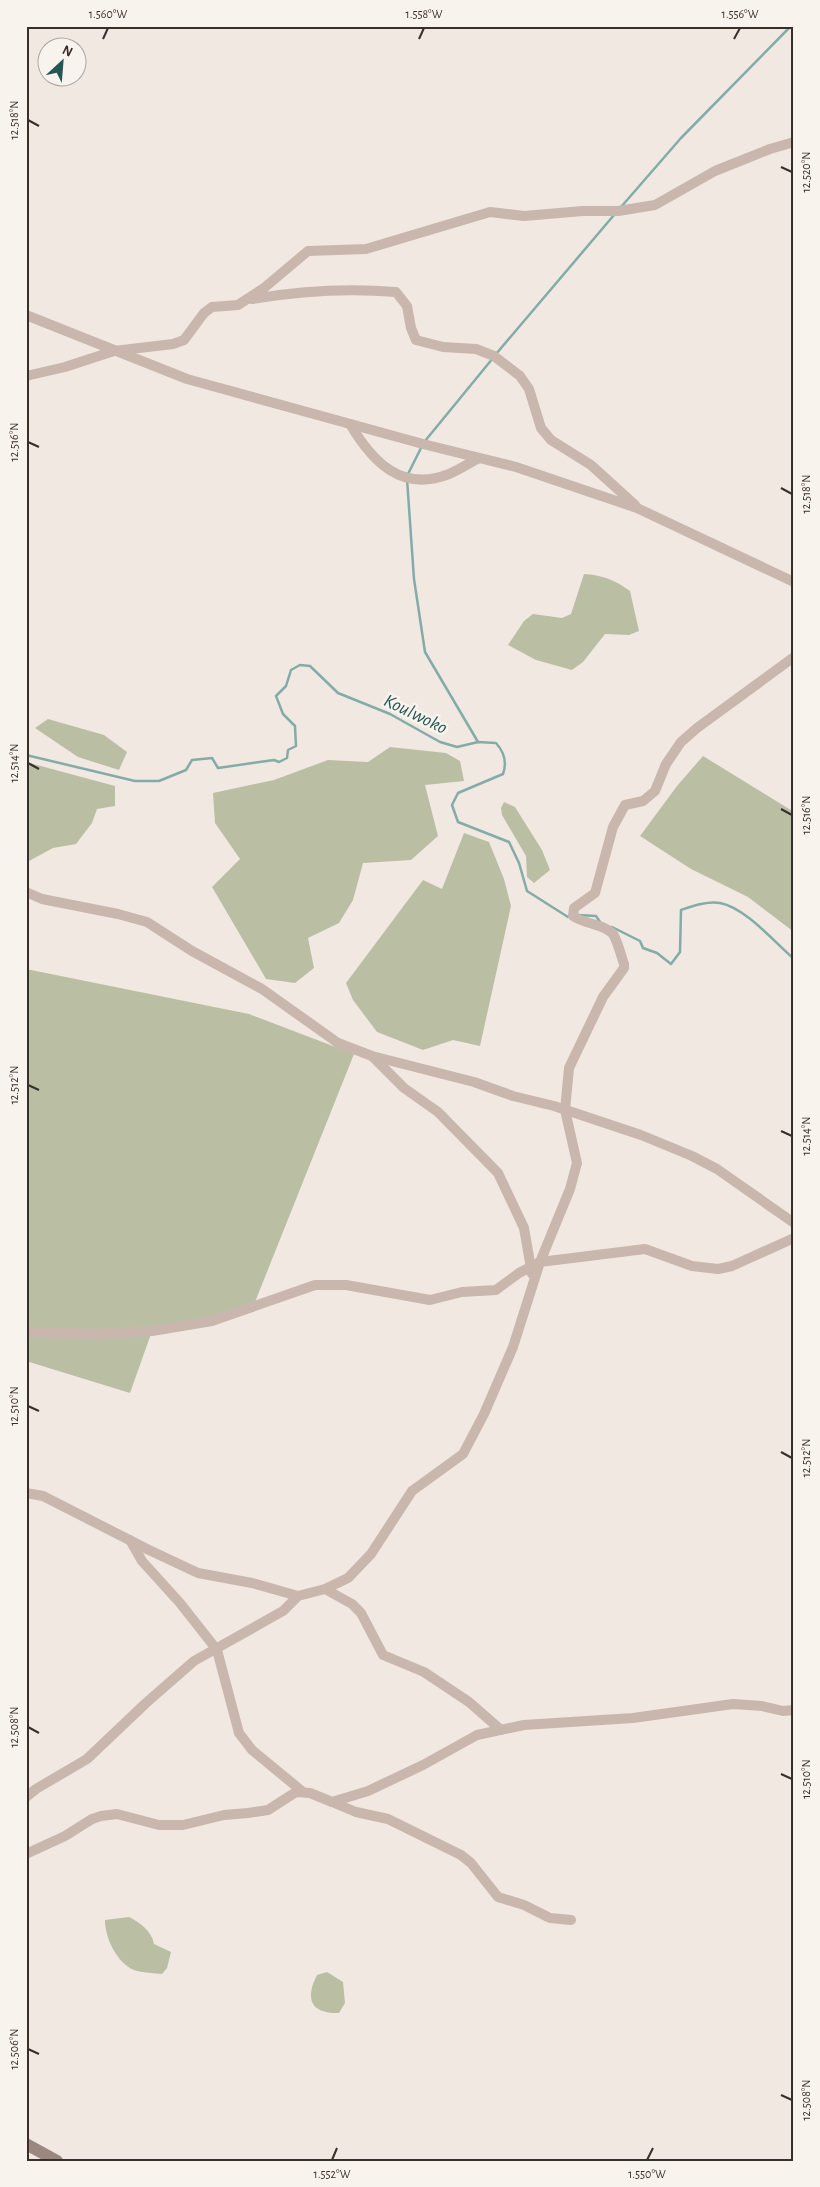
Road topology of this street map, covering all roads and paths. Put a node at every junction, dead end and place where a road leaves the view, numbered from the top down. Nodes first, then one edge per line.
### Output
1 (794, 142) edge
2 (247, 299) junction
3 (26, 315) edge
4 (114, 351) junction
5 (26, 376) edge
6 (350, 424) junction
7 (479, 458) junction
8 (637, 508) junction
9 (794, 582) edge
10 (794, 657) edge
11 (26, 892) edge
12 (372, 1056) junction
13 (565, 1110) junction
14 (794, 1223) edge
15 (794, 1238) edge
16 (535, 1265) junction
17 (26, 1332) edge
18 (26, 1493) edge
19 (130, 1540) junction
20 (326, 1589) junction
21 (298, 1596) junction
22 (215, 1647) junction
23 (794, 1710) edge
24 (501, 1730) junction
25 (303, 1792) junction
26 (26, 1797) edge
27 (332, 1802) junction
28 (26, 1854) edge
29 (571, 1920) dead end
30 (26, 2144) edge
31 (57, 2161) edge

1 - 2 street
2 - 4 street
2 - 8 street
3 - 4 street
4 - 5 street
4 - 6 street
6 - 7 street
6 - 7 street
7 - 8 street
8 - 9 street
10 - 13 street
11 - 12 street
12 - 13 street
12 - 16 street
13 - 14 street
13 - 16 street
15 - 16 street
16 - 17 street
16 - 20 street
18 - 19 street
19 - 21 street
19 - 22 street
20 - 21 street
20 - 24 street
21 - 22 street
22 - 25 street
22 - 26 street
23 - 24 street
24 - 27 street
25 - 27 street
25 - 28 street
27 - 29 street
30 - 31 main road

